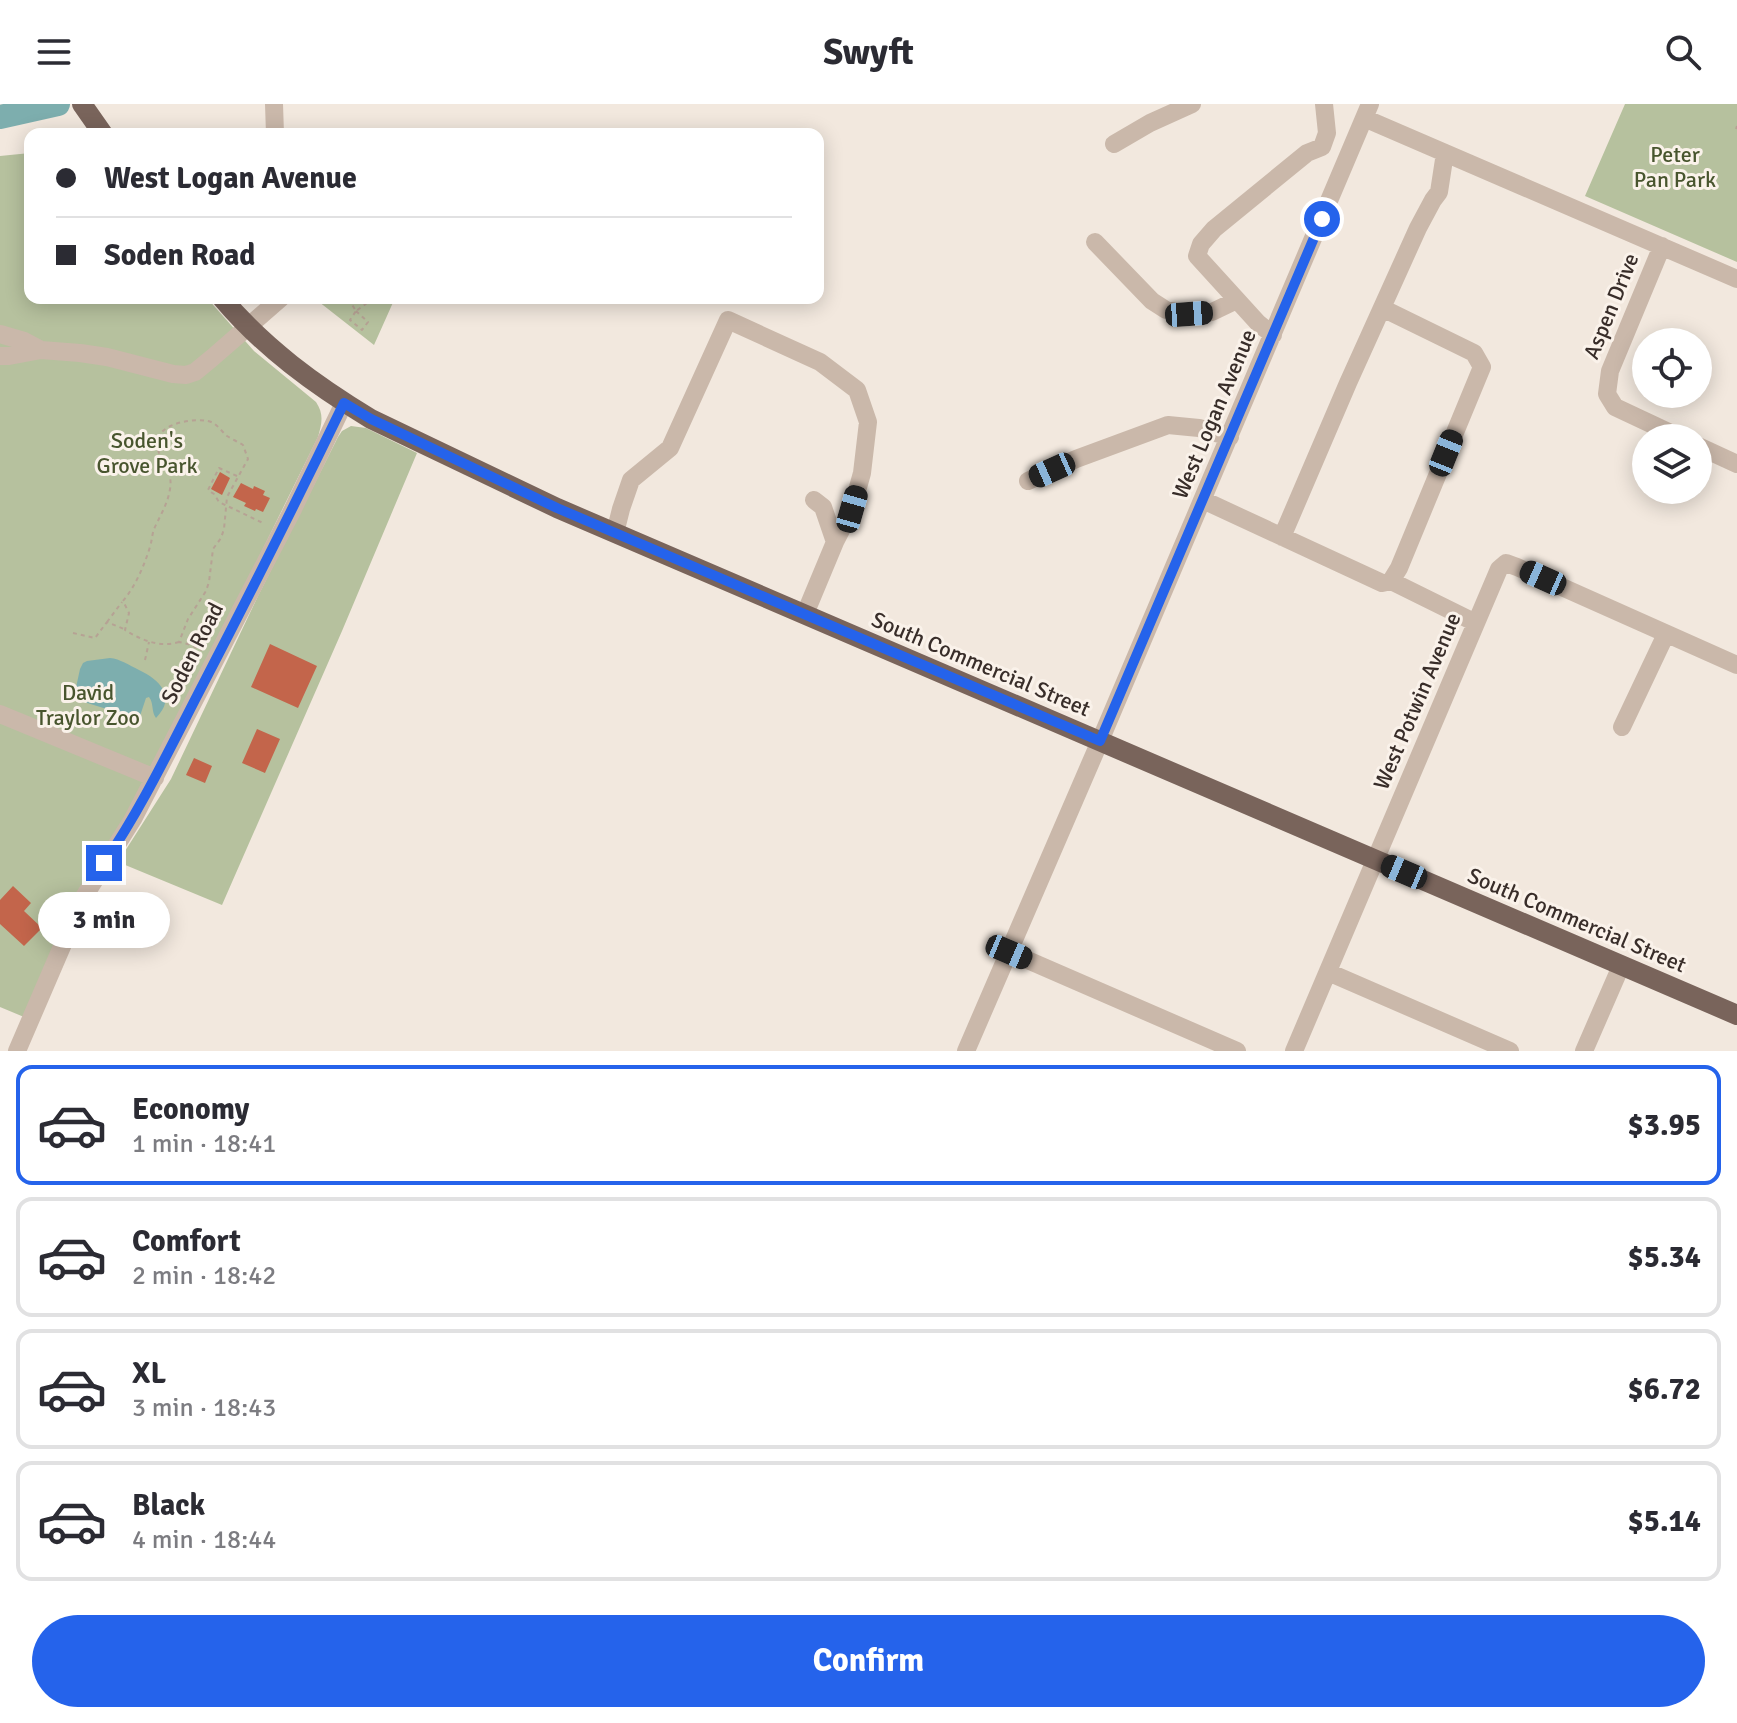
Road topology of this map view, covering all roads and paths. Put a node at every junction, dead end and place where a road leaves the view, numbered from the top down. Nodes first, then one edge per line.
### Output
1 (82, 104) edge
2 (274, 104) edge
3 (1192, 104) edge
4 (1324, 104) edge
5 (1367, 111) edge
6 (99, 128) edge
7 (275, 128) edge
8 (1114, 144) dead end
9 (1322, 147) junction
10 (1445, 153) junction
11 (1346, 161) junction
12 (1095, 242) dead end
13 (1662, 246) junction
14 (1737, 279) edge
15 (1237, 300) junction
16 (228, 304) edge
17 (274, 304) edge
18 (352, 304) edge
19 (366, 304) edge
20 (1382, 308) junction
21 (356, 311) junction
22 (249, 326) junction
23 (0, 334) edge
24 (1273, 335) junction
25 (41, 350) junction
26 (0, 356) edge
27 (344, 403) junction
28 (1651, 424) edge
29 (1230, 437) junction
30 (1712, 452) edge
31 (1737, 464) edge
32 (238, 477) junction
33 (1028, 481) dead end
34 (814, 500) dead end
35 (1203, 500) junction
36 (226, 505) junction
37 (263, 523) dead end
38 (615, 533) junction
39 (1282, 537) junction
40 (835, 542) junction
41 (1391, 581) junction
42 (123, 601) junction
43 (805, 614) junction
44 (107, 622) junction
45 (1476, 623) junction
46 (125, 630) junction
47 (73, 633) dead end
48 (1666, 634) junction
49 (149, 642) junction
50 (179, 642) junction
51 (217, 657) junction
52 (145, 660) dead end
53 (1737, 665) edge
54 (0, 714) edge
55 (1622, 727) dead end
56 (1100, 741) junction
57 (155, 778) junction
58 (1377, 860) junction
59 (1009, 952) junction
60 (1621, 966) junction
61 (1328, 972) junction
62 (1737, 1015) edge
63 (17, 1051) edge
64 (966, 1051) edge
65 (1237, 1051) edge
66 (1294, 1051) edge
67 (1510, 1051) edge
68 (1584, 1051) edge

1 - 6 main road
2 - 7 street
3 - 8 street
4 - 9 street
5 - 10 street
5 - 11 street, West Logan Avenue
9 - 11 street
9 - 15 street
10 - 13 street
10 - 20 street
11 - 24 street, West Logan Avenue
12 - 15 street
13 - 14 street
13 - 28 street, Aspen Drive
15 - 24 street
16 - 22 main road, South Commercial Street
17 - 22 street
18 - 21 path
19 - 21 path
20 - 39 street
20 - 41 street
21 - 21 path
22 - 25 street
22 - 27 main road, South Commercial Street
23 - 25 street
24 - 29 street, West Logan Avenue
25 - 26 street
27 - 38 main road, South Commercial Street
27 - 51 street, Soden Road
29 - 33 street
29 - 35 street, West Logan Avenue
30 - 31 street
32 - 36 path
32 - 36 path
32 - 42 path
34 - 40 street
35 - 39 street
35 - 56 street, West Logan Avenue
36 - 37 path
36 - 50 path
38 - 40 street
38 - 43 main road, South Commercial Street
39 - 41 street
40 - 43 street
41 - 45 street
42 - 44 path
42 - 46 path
43 - 56 main road, South Commercial Street
44 - 46 path
44 - 47 path
45 - 48 street, West Potwin Avenue
45 - 58 street, West Potwin Avenue
46 - 49 path
48 - 53 street
48 - 55 street
49 - 50 path
49 - 52 path
50 - 51 path
51 - 57 street, Soden Road
54 - 57 street
56 - 58 main road, South Commercial Street
56 - 59 street, West Logan Avenue
57 - 63 street, Soden Road
58 - 60 main road, South Commercial Street
58 - 61 street, West Potwin Avenue
59 - 64 street, West Logan Avenue
59 - 65 street
60 - 62 main road, South Commercial Street
60 - 68 street
61 - 66 street, West Potwin Avenue
61 - 67 street

